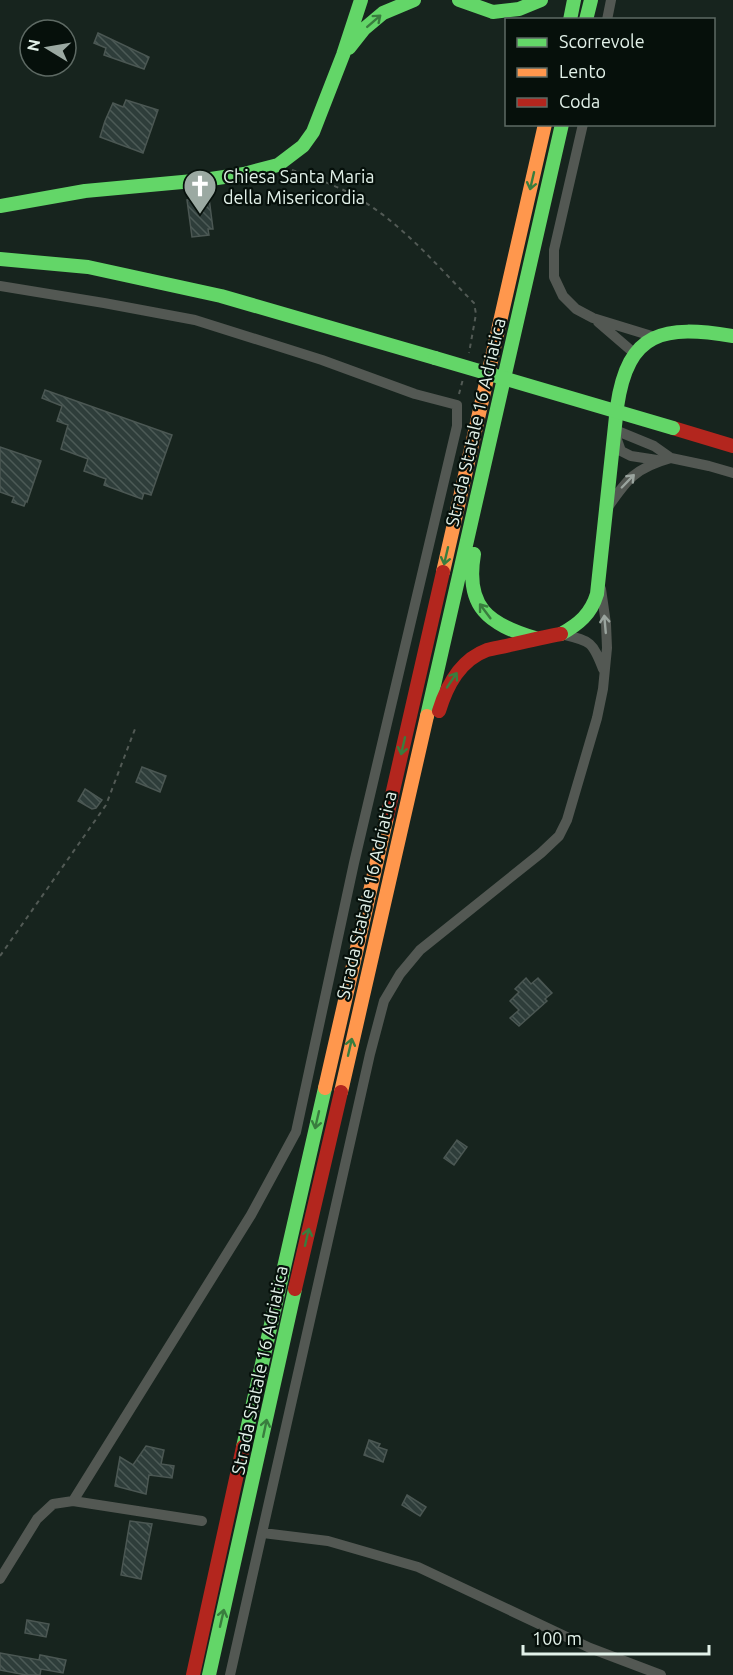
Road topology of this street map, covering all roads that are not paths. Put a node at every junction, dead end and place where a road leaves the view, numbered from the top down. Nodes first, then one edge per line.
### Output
1 (361, 0) edge
2 (414, 0) edge
3 (459, 0) edge
4 (541, 0) edge
5 (574, 0) edge
6 (591, 0) edge
7 (611, 0) edge
8 (493, 12) junction
9 (570, 18) edge
10 (586, 18) edge
11 (607, 18) edge
12 (505, 21) edge
13 (343, 55) junction
14 (532, 126) edge
15 (545, 126) edge
16 (562, 126) edge
17 (583, 126) edge
18 (0, 206) edge
19 (0, 259) edge
20 (510, 274) junction
21 (0, 286) edge
22 (593, 318) junction
23 (733, 336) edge
24 (655, 337) junction
25 (634, 353) junction
26 (494, 420) junction
27 (615, 430) junction
28 (733, 446) edge
29 (666, 459) junction
30 (733, 473) edge
31 (605, 512) junction
32 (600, 579) junction
33 (561, 634) junction
34 (535, 638) junction
35 (604, 669) junction
36 (399, 833) junction
37 (73, 1501) junction
38 (202, 1521) dead end
39 (263, 1533) junction
40 (0, 1579) edge
41 (193, 1675) edge
42 (209, 1675) edge
43 (230, 1675) edge
44 (660, 1675) edge

1 - 13 main road
13 -> 2 main road
3 - 8 main road
4 - 8 main road
5 - 9 main road
6 - 10 main road
7 - 11 street
8 - 12 main road
13 - 18 main road
14 - 20 main road
15 -> 20 main road, Strada Statale 16 Adriatica
16 - 26 main road, Strada Statale 16 Adriatica
17 - 22 street
19 - 28 main road, bridge
20 -> 41 main road, Strada Statale 16 Adriatica
21 - 37 street
22 - 24 street
22 - 25 street
23 - 24 main road
24 - 25 main road
25 - 27 main road
34 -> 26 main road
26 - 36 main road, Strada Statale 16 Adriatica
27 - 29 street
27 - 29 street
27 - 31 main road
29 - 30 street
31 -> 29 street
31 - 32 main road
32 - 33 main road
35 -> 32 street
33 - 34 main road
33 - 35 street
36 -> 34 main road
35 - 39 street
42 -> 36 main road, Strada Statale 16 Adriatica
37 - 38 street
37 - 40 street
39 - 43 street
39 - 44 street

